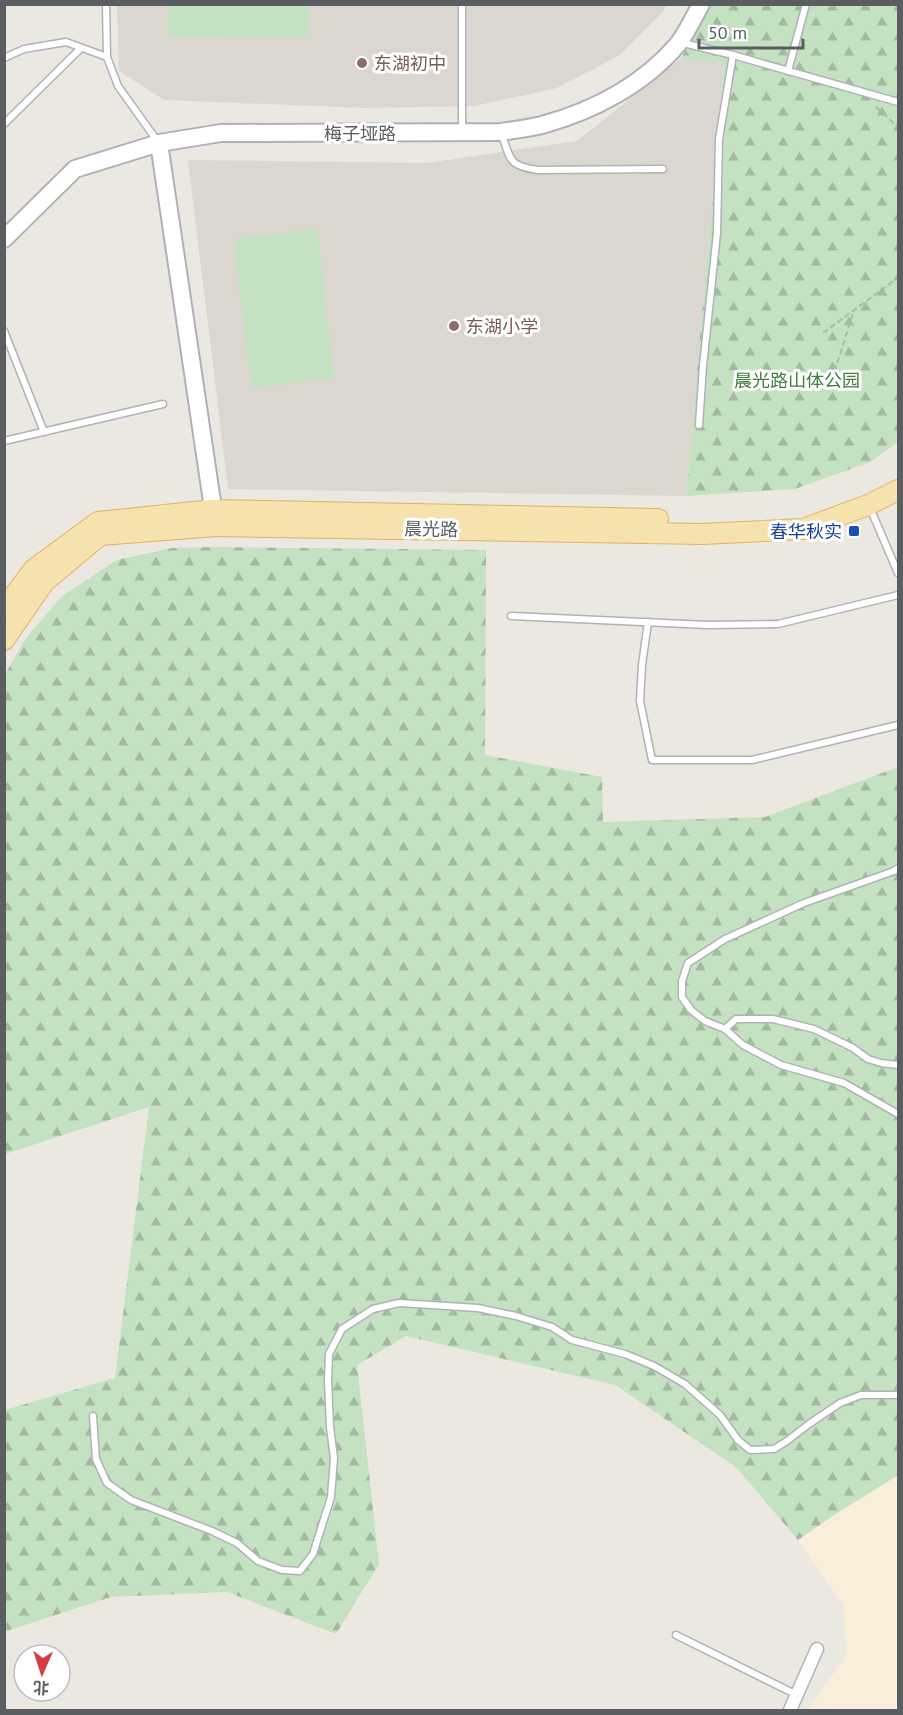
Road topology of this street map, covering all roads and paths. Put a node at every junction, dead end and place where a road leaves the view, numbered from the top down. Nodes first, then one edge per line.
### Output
1 (106, 4) edge
2 (462, 4) edge
3 (701, 4) edge
4 (806, 4) edge
5 (679, 42) junction
6 (81, 48) junction
7 (733, 55) junction
8 (107, 57) junction
9 (4, 58) edge
10 (788, 71) junction
11 (869, 94) junction
12 (898, 102) edge
13 (4, 124) edge
14 (898, 126) edge
15 (462, 132) junction
16 (501, 132) junction
17 (159, 143) junction
18 (663, 169) dead end
19 (4, 239) edge
20 (898, 275) edge
21 (854, 310) junction
22 (4, 331) edge
23 (823, 333) dead end
24 (832, 380) dead end
25 (163, 404) dead end
26 (699, 425) dead end
27 (44, 432) junction
28 (4, 441) edge
29 (898, 477) edge
30 (898, 490) edge
31 (868, 505) junction
32 (214, 518) junction
33 (898, 573) edge
34 (898, 595) edge
35 (4, 609) edge
36 (511, 616) dead end
37 (648, 622) junction
38 (4, 640) edge
39 (898, 725) edge
40 (898, 868) edge
41 (725, 1029) junction
42 (898, 1065) edge
43 (898, 1114) edge
44 (898, 1395) edge
45 (93, 1416) dead end
46 (676, 1635) dead end
47 (817, 1649) dead end
48 (798, 1695) junction
49 (790, 1710) edge

1 - 8 lane
2 - 15 lane
3 - 5 street, 梅子垭路
4 - 10 lane
5 - 7 lane
5 - 16 street, 梅子垭路
6 - 8 lane
6 - 9 lane
6 - 13 lane
7 - 10 lane
7 - 26 lane
8 - 17 lane
10 - 11 lane
11 - 12 lane
11 - 14 path
15 - 16 street, 梅子垭路
15 - 17 street, 梅子垭路
16 - 18 lane
17 - 19 street, 梅子垭路
17 - 32 street
20 - 21 path
21 - 23 path
21 - 24 path
22 - 27 lane
25 - 27 lane
27 - 28 lane
29 - 32 main road, 晨光路
30 - 31 main road, 晨光路
31 - 32 main road, 晨光路
31 - 33 lane
32 - 35 main road, 晨光路
32 - 38 main road, 晨光路
34 - 37 lane
36 - 37 lane
37 - 39 lane
40 - 41 lane
41 - 42 lane
41 - 43 lane
44 - 45 lane
46 - 48 lane
47 - 48 street
48 - 49 street

